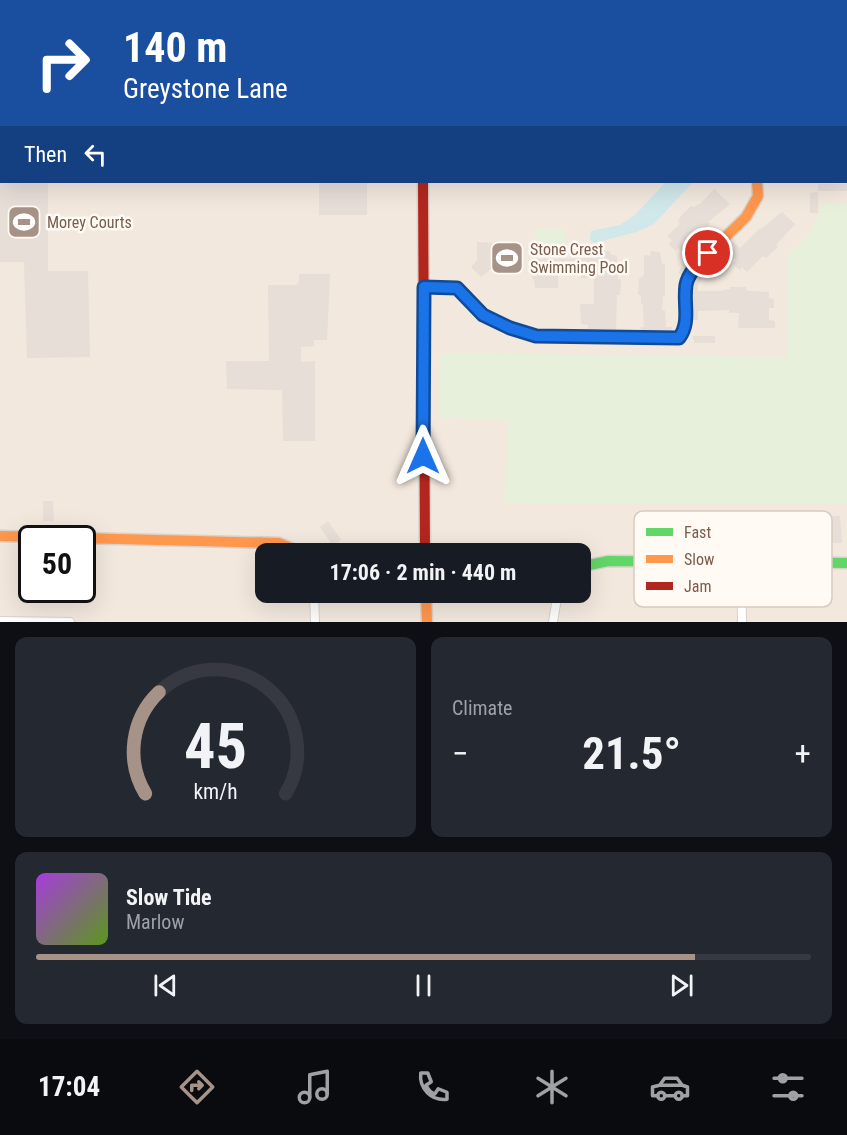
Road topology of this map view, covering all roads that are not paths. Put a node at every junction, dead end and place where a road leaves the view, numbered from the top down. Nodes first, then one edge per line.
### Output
1 (423, 183) edge
2 (758, 183) edge
3 (424, 287) junction
4 (0, 536) edge
5 (279, 543) edge
6 (425, 543) edge
7 (634, 561) edge
8 (591, 563) edge
9 (314, 603) edge
10 (426, 603) edge
11 (556, 603) edge
12 (742, 607) edge
13 (0, 621) edge
14 (70, 622) edge
15 (315, 622) edge
16 (427, 622) edge
17 (553, 622) edge
18 (742, 622) edge

1 - 3 street
2 - 3 street
3 - 6 street
4 - 5 street
7 - 8 street
9 - 15 street
10 - 16 street
11 - 17 street
12 - 18 street
13 - 14 street

